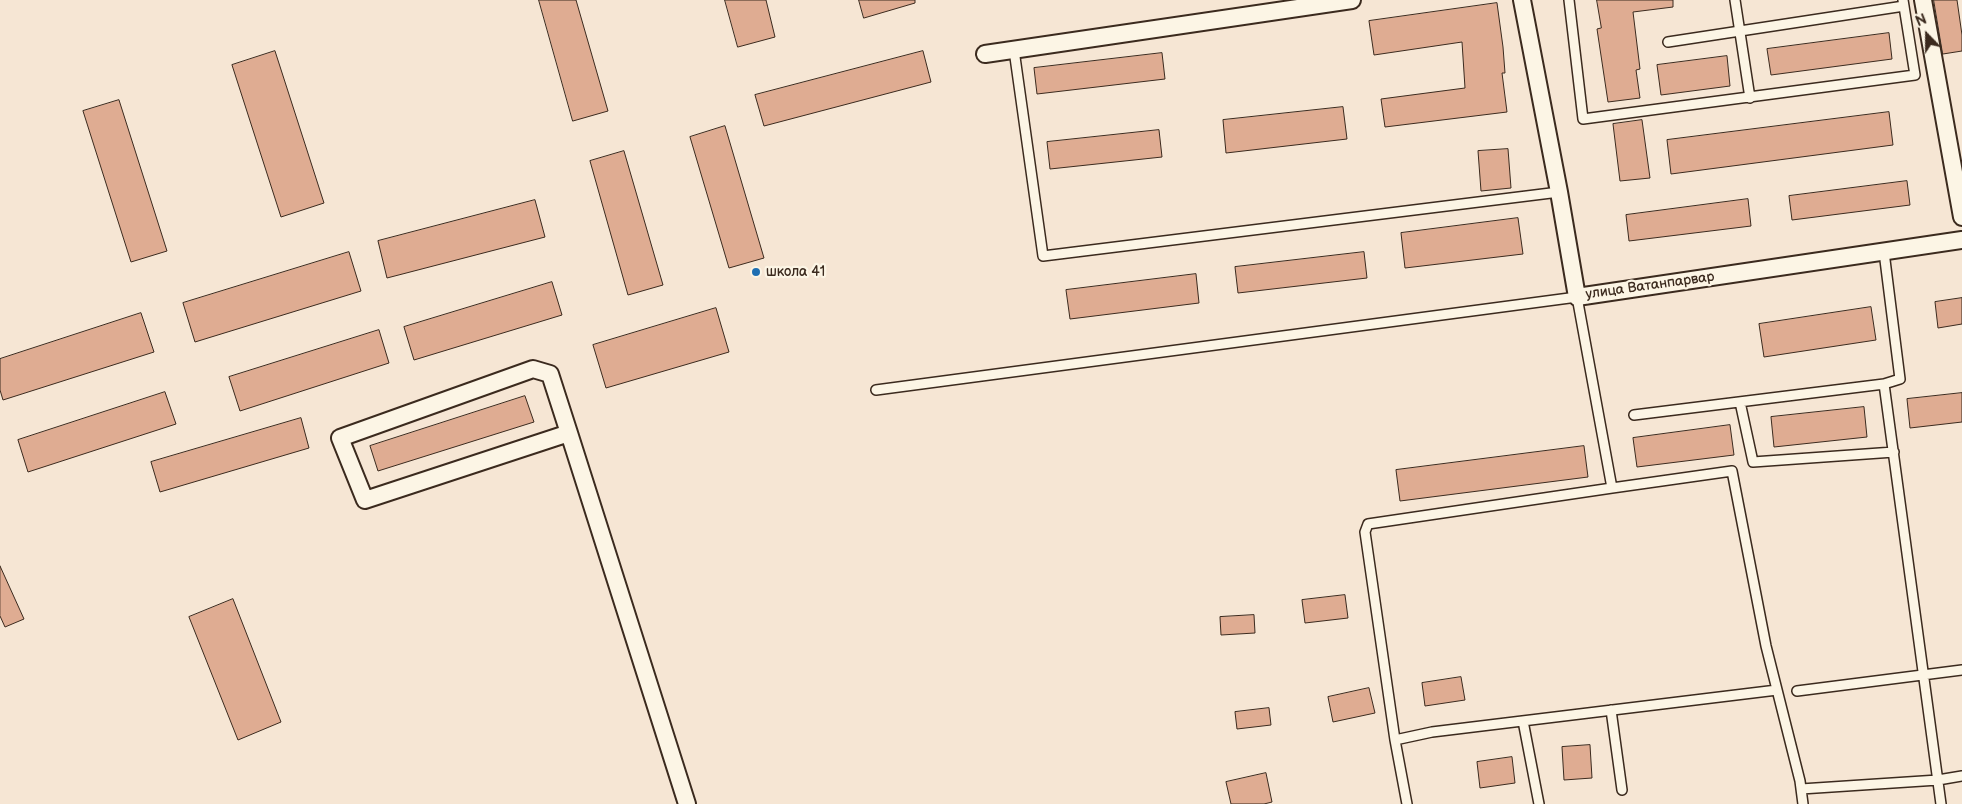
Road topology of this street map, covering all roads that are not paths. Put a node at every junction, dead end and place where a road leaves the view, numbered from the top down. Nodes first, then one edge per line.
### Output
1 (1352, 0) edge
2 (1522, 0) edge
3 (1569, 0) edge
4 (1735, 0) edge
5 (1924, 0) edge
6 (1903, 3) edge
7 (1740, 31) junction
8 (1668, 42) dead end
9 (1014, 50) junction
10 (985, 54) dead end
11 (1750, 98) junction
12 (1559, 192) junction
13 (1962, 217) edge
14 (1962, 240) edge
15 (1884, 252) junction
16 (1577, 297) junction
17 (1884, 384) junction
18 (876, 390) dead end
19 (1740, 402) junction
20 (1634, 415) dead end
21 (569, 433) junction
22 (1894, 452) junction
23 (1612, 488) junction
24 (1962, 670) edge
25 (1924, 676) junction
26 (1777, 690) junction
27 (1798, 691) dead end
28 (1610, 710) junction
29 (1523, 721) junction
30 (1395, 740) junction
31 (1962, 776) edge
32 (1938, 780) junction
33 (1801, 789) junction
34 (1622, 790) dead end
35 (687, 804) edge
36 (1407, 804) edge
37 (1539, 804) edge
38 (1803, 804) edge
39 (1941, 804) edge

1 - 9 street
2 - 12 street, улица Ватанпарвар
3 - 11 lane
4 - 7 lane
5 - 13 street
6 - 7 lane
6 - 11 lane
7 - 8 lane
7 - 11 lane
9 - 10 street
9 - 12 lane
12 - 16 street, улица Ватанпарвар
14 - 15 street, улица Ватанпарвар
15 - 16 street, улица Ватанпарвар
15 - 17 lane
16 - 18 lane
16 - 23 lane
17 - 19 lane
17 - 22 lane
19 - 20 lane
19 - 22 lane
21 - 21 street
21 - 35 street
22 - 25 lane
23 - 26 lane
23 - 30 lane
24 - 25 lane
25 - 27 lane
25 - 32 lane
26 - 28 lane
26 - 33 lane
28 - 29 lane
28 - 34 lane
29 - 30 lane
29 - 37 lane
30 - 36 lane
31 - 32 lane
32 - 33 lane
32 - 39 lane
33 - 38 lane

